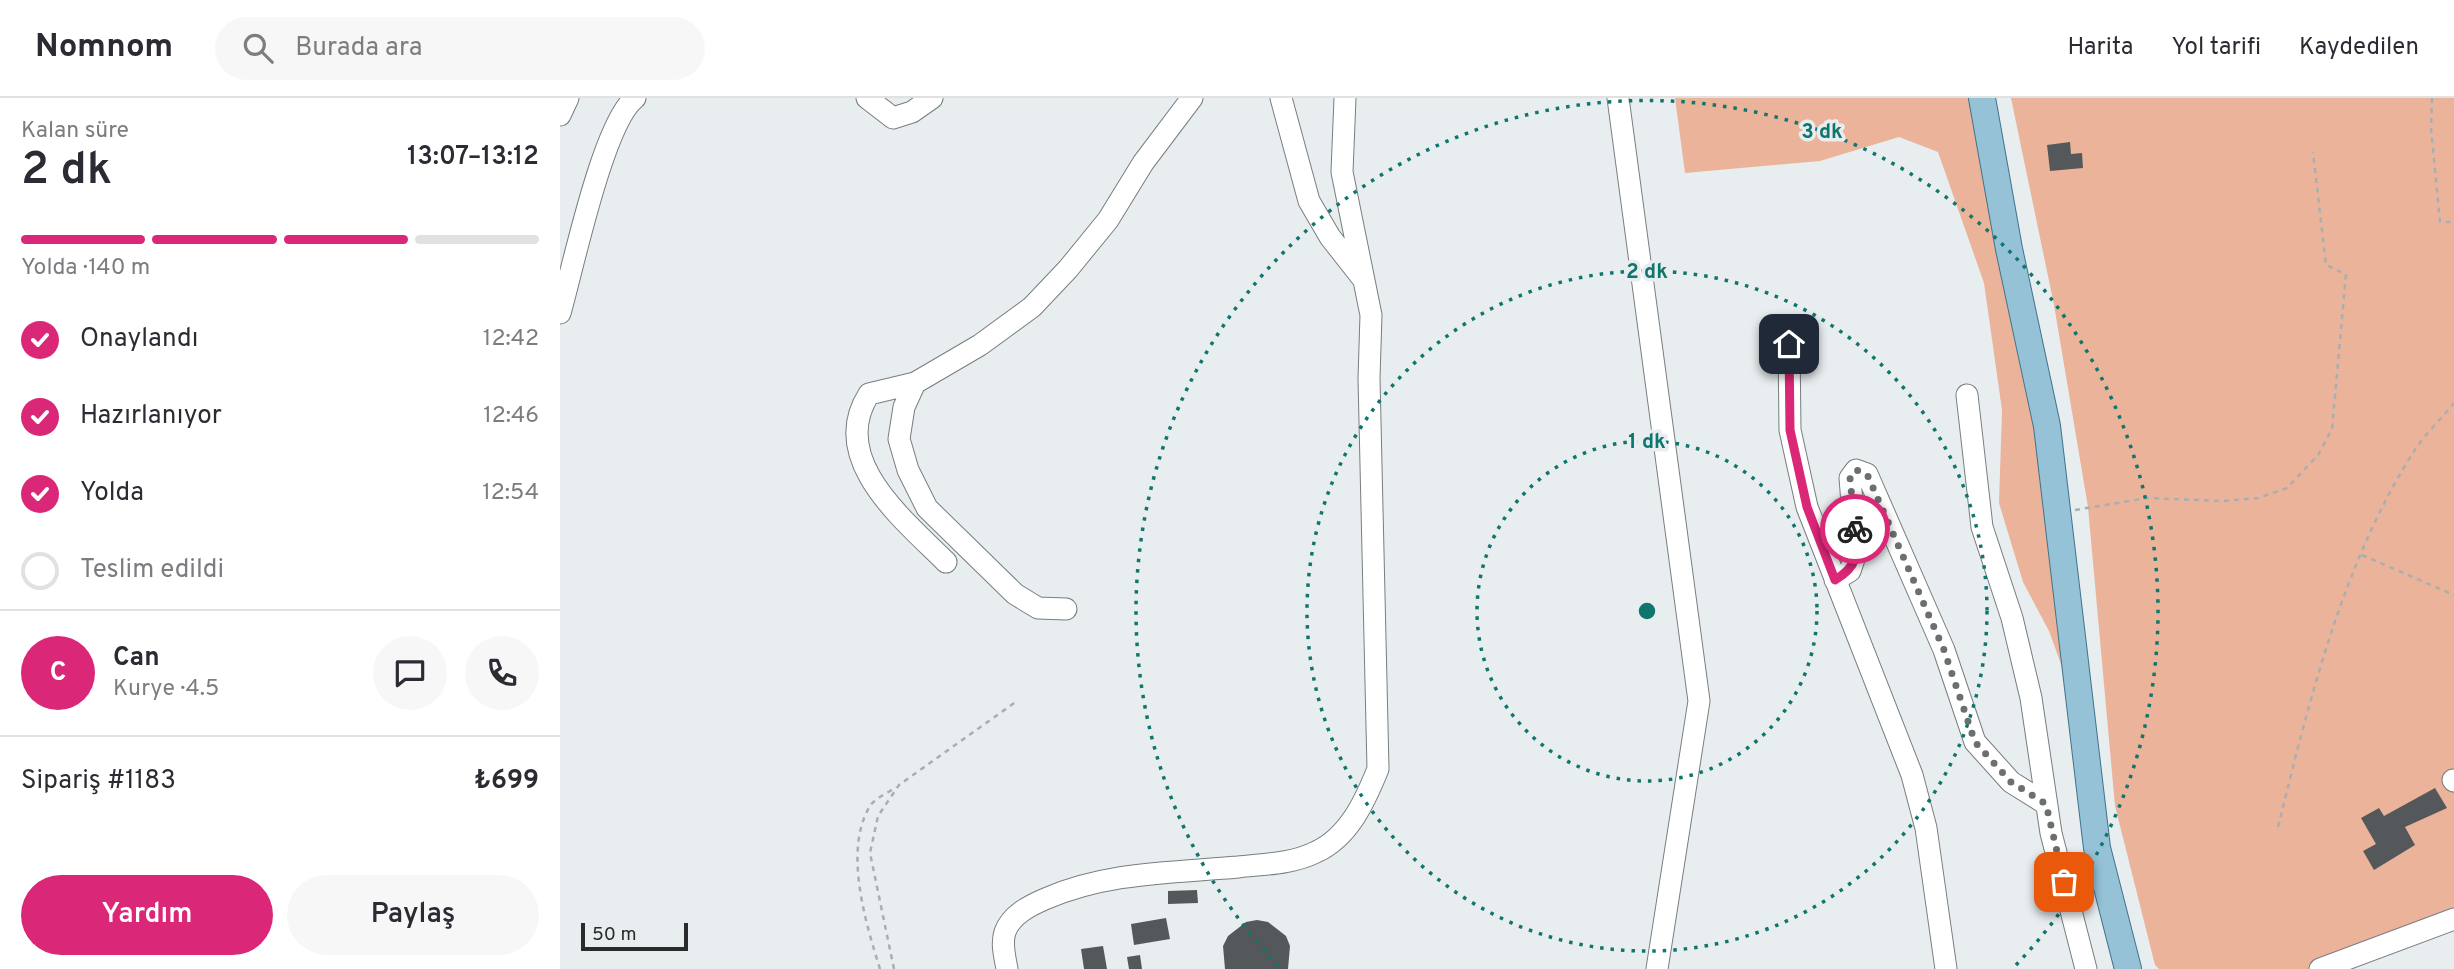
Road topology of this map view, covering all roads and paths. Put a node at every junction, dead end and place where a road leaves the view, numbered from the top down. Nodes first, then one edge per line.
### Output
1 (568, 98) edge
2 (635, 98) edge
3 (867, 98) edge
4 (932, 98) edge
5 (1192, 98) edge
6 (1281, 98) edge
7 (1345, 98) edge
8 (1618, 98) edge
9 (1982, 98) edge
10 (1998, 98) edge
11 (2432, 98) edge
12 (560, 115) edge
13 (2314, 152) dead end
14 (2454, 222) edge
15 (569, 253) edge
16 (1366, 283) junction
17 (560, 313) edge
18 (1789, 344) dead end
19 (915, 383) junction
20 (1967, 395) dead end
21 (2454, 403) edge
22 (2076, 510) junction
23 (2362, 555) junction
24 (946, 562) dead end
25 (1835, 580) junction
26 (2454, 595) edge
27 (1066, 609) dead end
28 (1017, 701) dead end
29 (899, 785) junction
30 (2046, 804) junction
31 (2278, 827) dead end
32 (2454, 919) edge
33 (880, 969) edge
34 (894, 969) edge
35 (1007, 969) edge
36 (1657, 969) edge
37 (1946, 969) edge
38 (2086, 969) edge
39 (2128, 969) edge
40 (2142, 969) edge
41 (2320, 969) edge

1 - 12 lane
2 - 15 lane
3 - 4 lane
5 - 19 lane
6 - 16 lane
7 - 16 lane
8 - 36 lane
9 - 39 main road
10 - 22 main road
11 - 14 path
13 - 22 path
15 - 17 lane
16 - 35 lane
18 - 25 lane
19 - 24 lane
19 - 27 lane
20 - 30 lane
21 - 23 path
22 - 40 main road
23 - 26 path
23 - 31 path
25 - 30 lane
25 - 37 lane
28 - 29 path
29 - 33 path
29 - 34 path
30 - 38 lane
32 - 41 lane

